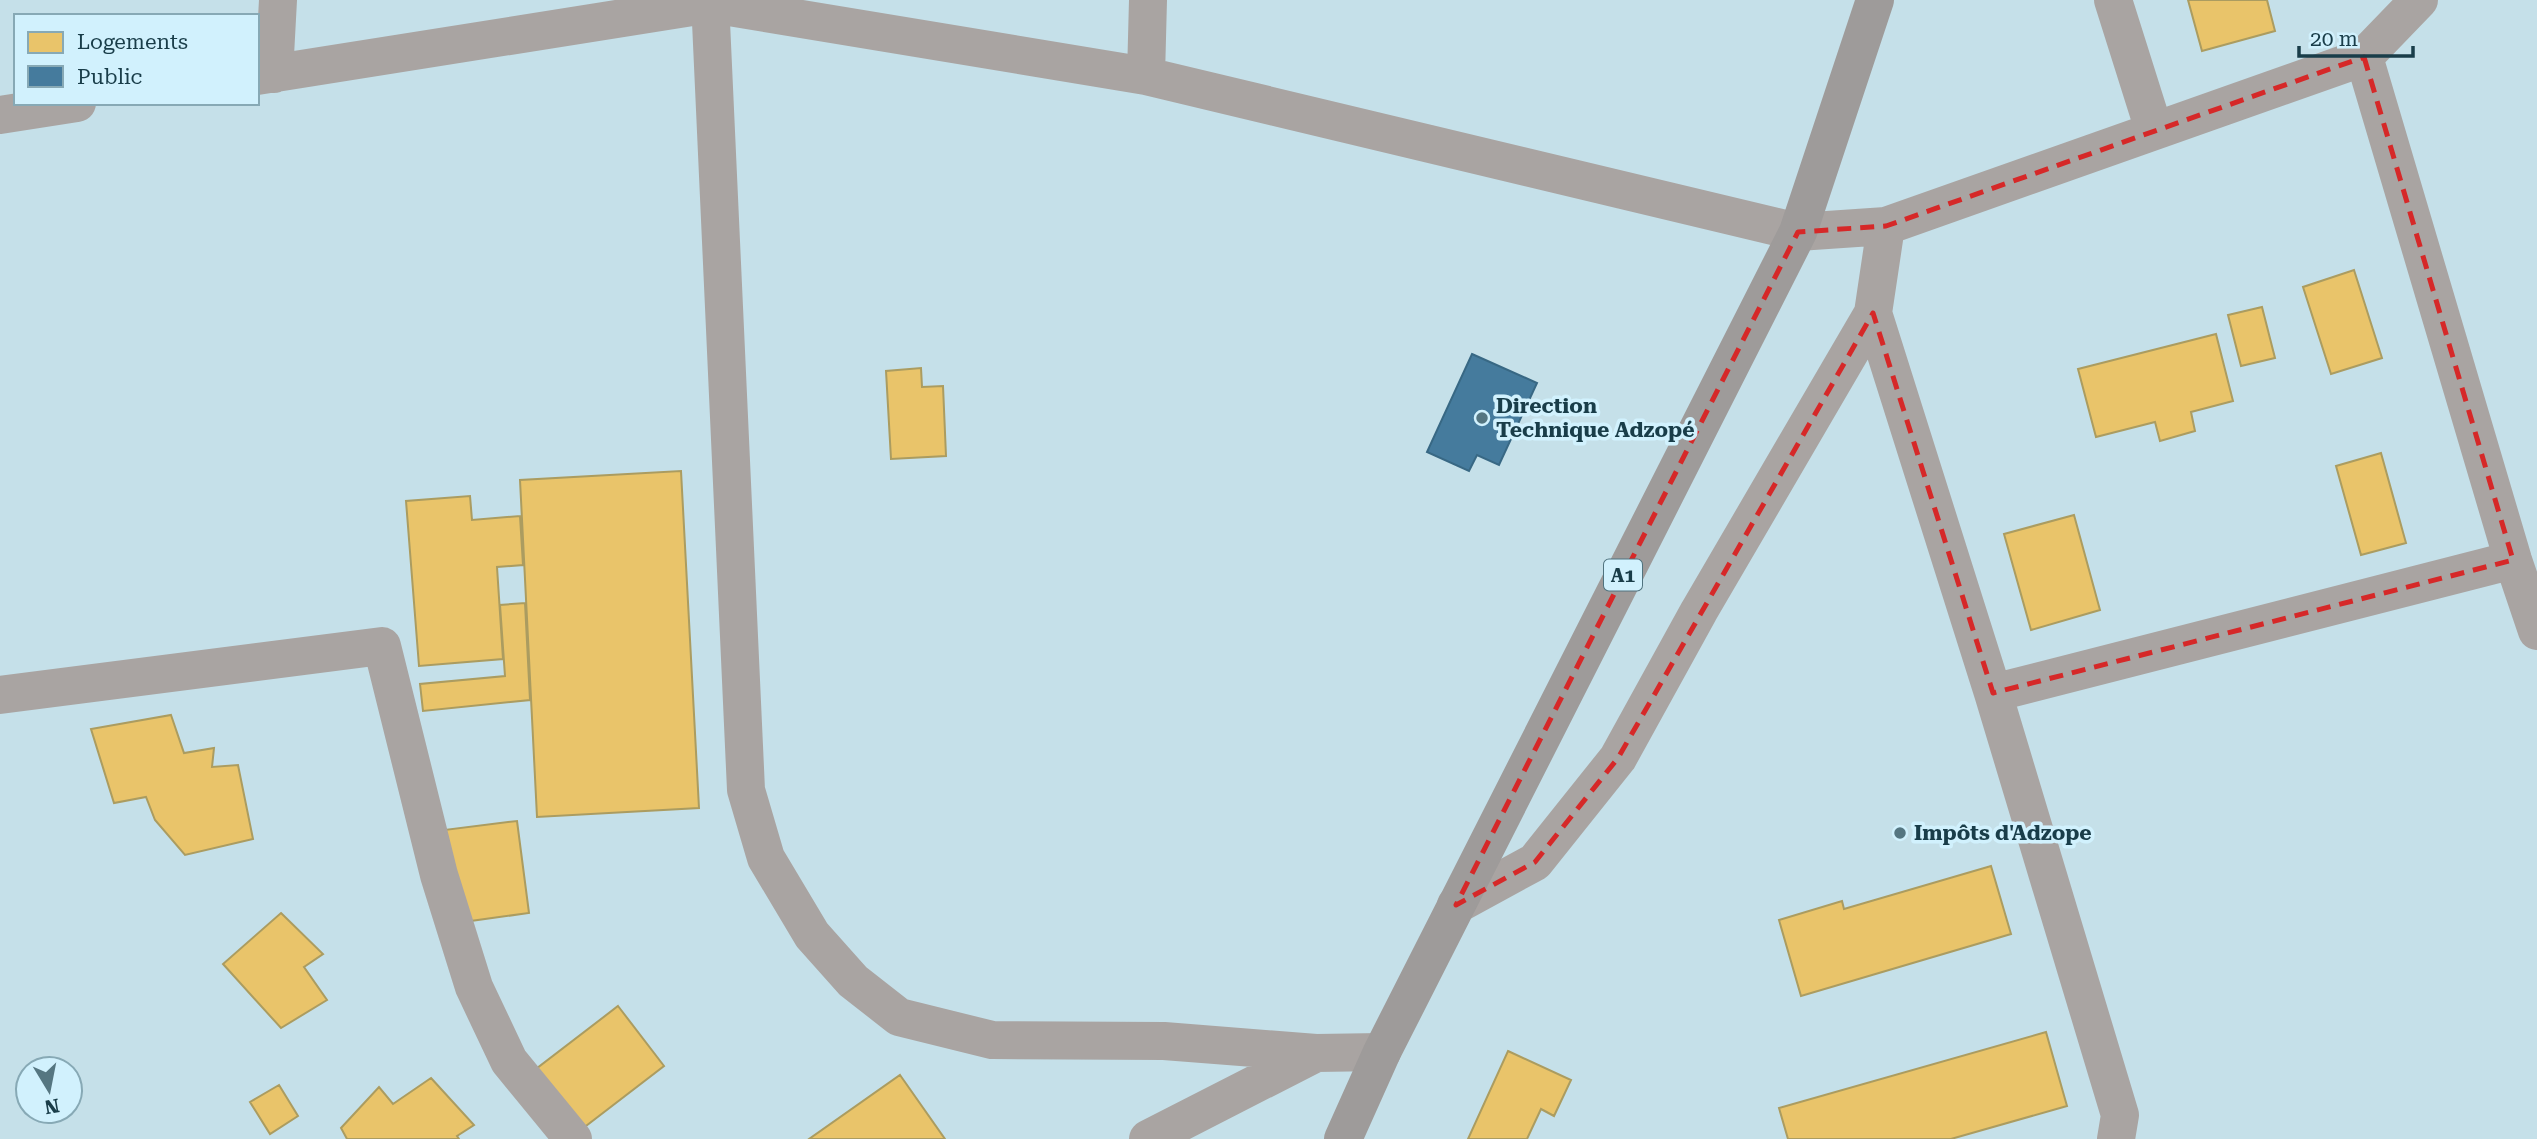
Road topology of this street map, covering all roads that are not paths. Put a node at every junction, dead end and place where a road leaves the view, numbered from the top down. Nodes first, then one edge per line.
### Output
1 (278, 0) edge
2 (1148, 0) edge
3 (1875, 0) edge
4 (2113, 0) edge
5 (2419, 0) edge
6 (710, 2) edge
7 (2364, 57) junction
8 (266, 75) edge
9 (1146, 76) junction
10 (64, 105) edge
11 (0, 115) edge
12 (2154, 130) junction
13 (1886, 226) junction
14 (1798, 232) junction
15 (1873, 313) junction
16 (2513, 560) junction
17 (2537, 631) edge
18 (0, 693) edge
19 (1993, 693) junction
20 (1456, 905) junction
21 (1382, 1052) junction
22 (1316, 1053) junction
23 (573, 1139) edge
24 (1148, 1139) edge
25 (1343, 1139) edge
26 (2116, 1139) edge

1 - 8 street
2 - 9 street
3 - 14 main road, A1
4 - 12 street
5 - 7 street
6 - 8 street
6 - 9 street
6 - 22 street
7 - 12 street
7 - 16 street
9 - 14 street
10 - 11 street
12 - 13 street
13 - 14 street
13 - 15 street
14 - 20 main road, A1
15 - 19 street
15 - 20 street
16 - 17 street
16 - 19 street
18 - 23 street
19 - 26 street
20 - 21 main road, A1
21 - 22 street
21 - 25 main road, A1
22 - 24 street

